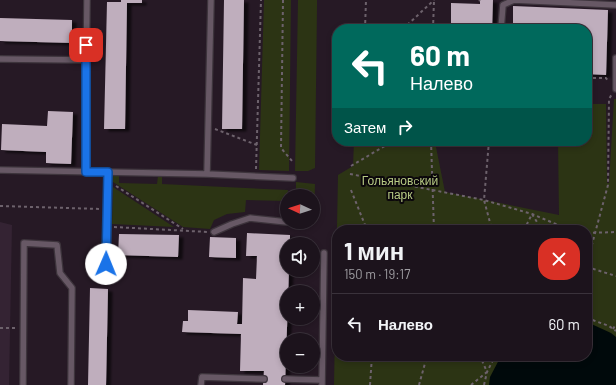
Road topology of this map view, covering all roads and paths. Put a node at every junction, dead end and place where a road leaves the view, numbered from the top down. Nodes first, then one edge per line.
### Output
1 (88, 0) edge
2 (211, 0) edge
3 (261, 0) edge
4 (283, 0) edge
5 (366, 0) edge
6 (434, 0) edge
7 (514, 0) edge
8 (616, 5) edge
9 (365, 24) edge
10 (408, 24) edge
11 (433, 24) edge
12 (501, 24) edge
13 (616, 58) edge
14 (0, 59) edge
15 (86, 60) junction
16 (592, 78) edge
17 (616, 89) edge
18 (208, 127) junction
19 (257, 145) junction
20 (385, 146) edge
21 (431, 146) edge
22 (489, 146) edge
23 (292, 161) dead end
24 (351, 166) dead end
25 (0, 170) edge
26 (86, 172) junction
27 (108, 172) junction
28 (207, 174) junction
29 (350, 174) dead end
30 (256, 176) junction
31 (293, 178) dead end
32 (108, 181) junction
33 (432, 189) junction
34 (351, 190) dead end
35 (484, 200) junction
36 (0, 206) edge
37 (107, 209) junction
38 (532, 214) junction
39 (280, 221) edge
40 (365, 225) edge
41 (434, 225) edge
42 (491, 225) edge
43 (526, 225) edge
44 (539, 225) edge
45 (558, 225) edge
46 (107, 227) junction
47 (184, 230) junction
48 (214, 232) joint
49 (616, 232) edge
50 (594, 234) junction
51 (592, 242) edge
52 (324, 253) dead end
53 (106, 264) dead end
54 (592, 269) edge
55 (616, 276) edge
56 (592, 320) edge
57 (616, 324) edge
58 (0, 328) edge
59 (10, 328) dead end
60 (613, 329) junction
61 (616, 331) edge
62 (372, 361) edge
63 (425, 361) edge
64 (482, 361) edge
65 (492, 361) edge
66 (486, 372) junction
67 (264, 379) dead end
68 (285, 379) dead end
69 (322, 383) edge
70 (23, 385) edge
71 (71, 385) edge
72 (202, 385) edge
73 (370, 385) edge
74 (419, 385) edge
75 (471, 385) edge
76 (484, 385) edge

1 - 15 lane
2 - 18 lane
3 - 19 path
4 - 23 path
5 - 9 path
6 - 10 path
6 - 11 path
7 - 8 lane
7 - 12 lane
13 - 17 lane
14 - 15 lane
15 - 26 lane
16 - 17 path
17 - 50 path
18 - 19 path
18 - 28 lane
19 - 30 path
20 - 24 path
21 - 33 path
22 - 35 path
25 - 26 lane
26 - 27 lane
27 - 28 lane
27 - 32 lane
28 - 30 lane
29 - 33 path
30 - 31 lane
32 - 37 lane
32 - 47 path
33 - 35 path
33 - 41 path
34 - 40 path
35 - 38 path
35 - 42 path
36 - 37 path
37 - 46 lane
38 - 43 path
38 - 44 path
38 - 45 path
39 - 48 lane
46 - 47 path
46 - 53 lane
47 - 48 path
49 - 50 path
50 - 51 path
52 - 69 lane
54 - 55 path
56 - 60 path
57 - 60 path
58 - 59 path
60 - 61 path
62 - 73 path
63 - 74 path
64 - 66 path
65 - 66 path
66 - 75 path
66 - 76 path
67 - 72 lane
68 - 69 lane
70 - 71 lane

